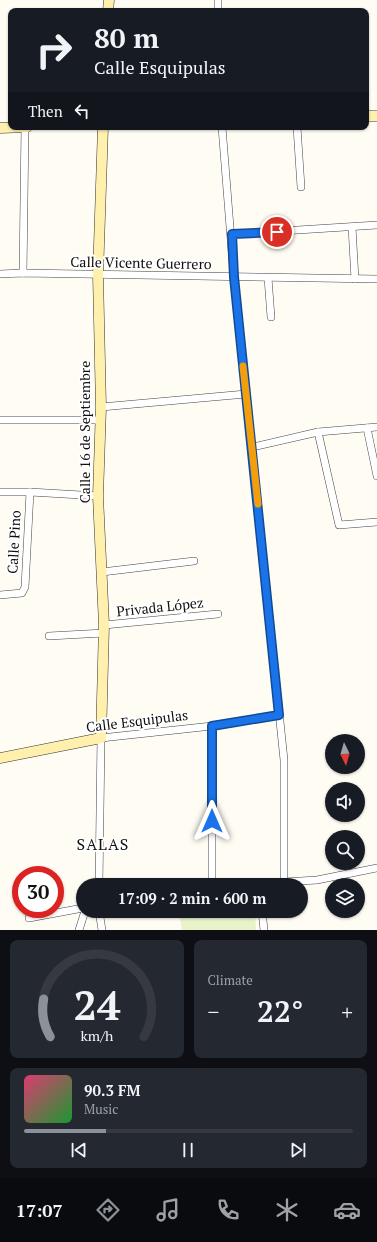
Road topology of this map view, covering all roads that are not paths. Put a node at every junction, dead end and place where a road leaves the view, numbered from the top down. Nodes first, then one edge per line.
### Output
1 (26, 130) edge
2 (103, 130) edge
3 (222, 130) edge
4 (297, 130) edge
5 (301, 187) dead end
6 (377, 225) edge
7 (352, 227) junction
8 (232, 234) junction
9 (23, 273) junction
10 (0, 274) edge
11 (98, 275) junction
12 (234, 277) junction
13 (268, 278) junction
14 (377, 278) edge
15 (355, 279) junction
16 (271, 317) dead end
17 (246, 394) junction
18 (101, 407) junction
19 (0, 420) edge
20 (100, 420) junction
21 (377, 427) edge
22 (367, 428) junction
23 (318, 432) junction
24 (253, 447) junction
25 (377, 476) edge
26 (0, 492) edge
27 (30, 492) junction
28 (98, 496) junction
29 (377, 522) edge
30 (194, 561) dead end
31 (102, 572) junction
32 (0, 595) edge
33 (218, 614) dead end
34 (104, 629) junction
35 (49, 636) dead end
36 (279, 715) junction
37 (212, 726) junction
38 (101, 738) junction
39 (0, 758) edge
40 (377, 868) edge
41 (99, 878) edge
42 (212, 878) edge
43 (284, 878) edge
44 (308, 881) edge
45 (76, 909) edge
46 (64, 912) edge
47 (83, 918) edge
48 (100, 918) edge
49 (263, 918) edge
50 (79, 930) edge
51 (102, 930) edge
52 (264, 930) edge

1 - 9 street
2 - 11 street, Calle 16 de Septiembre
3 - 8 street
4 - 5 street
6 - 7 street
7 - 8 street
7 - 15 street
8 - 12 street
9 - 10 street, Calle Vicente Guerrero
9 - 11 street, Calle Vicente Guerrero
11 - 12 street, Calle Vicente Guerrero
11 - 18 street, Calle 16 de Septiembre
12 - 13 street, Calle Vicente Guerrero
12 - 17 street
13 - 15 street, Calle Vicente Guerrero
13 - 16 street
14 - 15 street, Calle Vicente Guerrero
17 - 18 street
17 - 24 street
18 - 20 street, Calle 16 de Septiembre
19 - 20 street
20 - 28 street, Calle 16 de Septiembre
21 - 22 street
22 - 23 street
22 - 25 street
23 - 24 street
23 - 29 street
24 - 36 street
26 - 27 street
27 - 28 street
27 - 32 street, Calle Pino
28 - 31 street, Calle 16 de Septiembre
30 - 31 street
31 - 34 street, Calle 16 de Septiembre
33 - 34 street, Privada López
34 - 35 street, Privada López
34 - 38 street, Calle 16 de Septiembre
36 - 37 street, Calle Esquipulas
36 - 43 street
37 - 38 street, Calle Esquipulas
37 - 42 street
38 - 39 street, Calle Esquipulas
38 - 41 street
40 - 44 street
45 - 46 street
47 - 50 street
48 - 51 street
49 - 52 street

